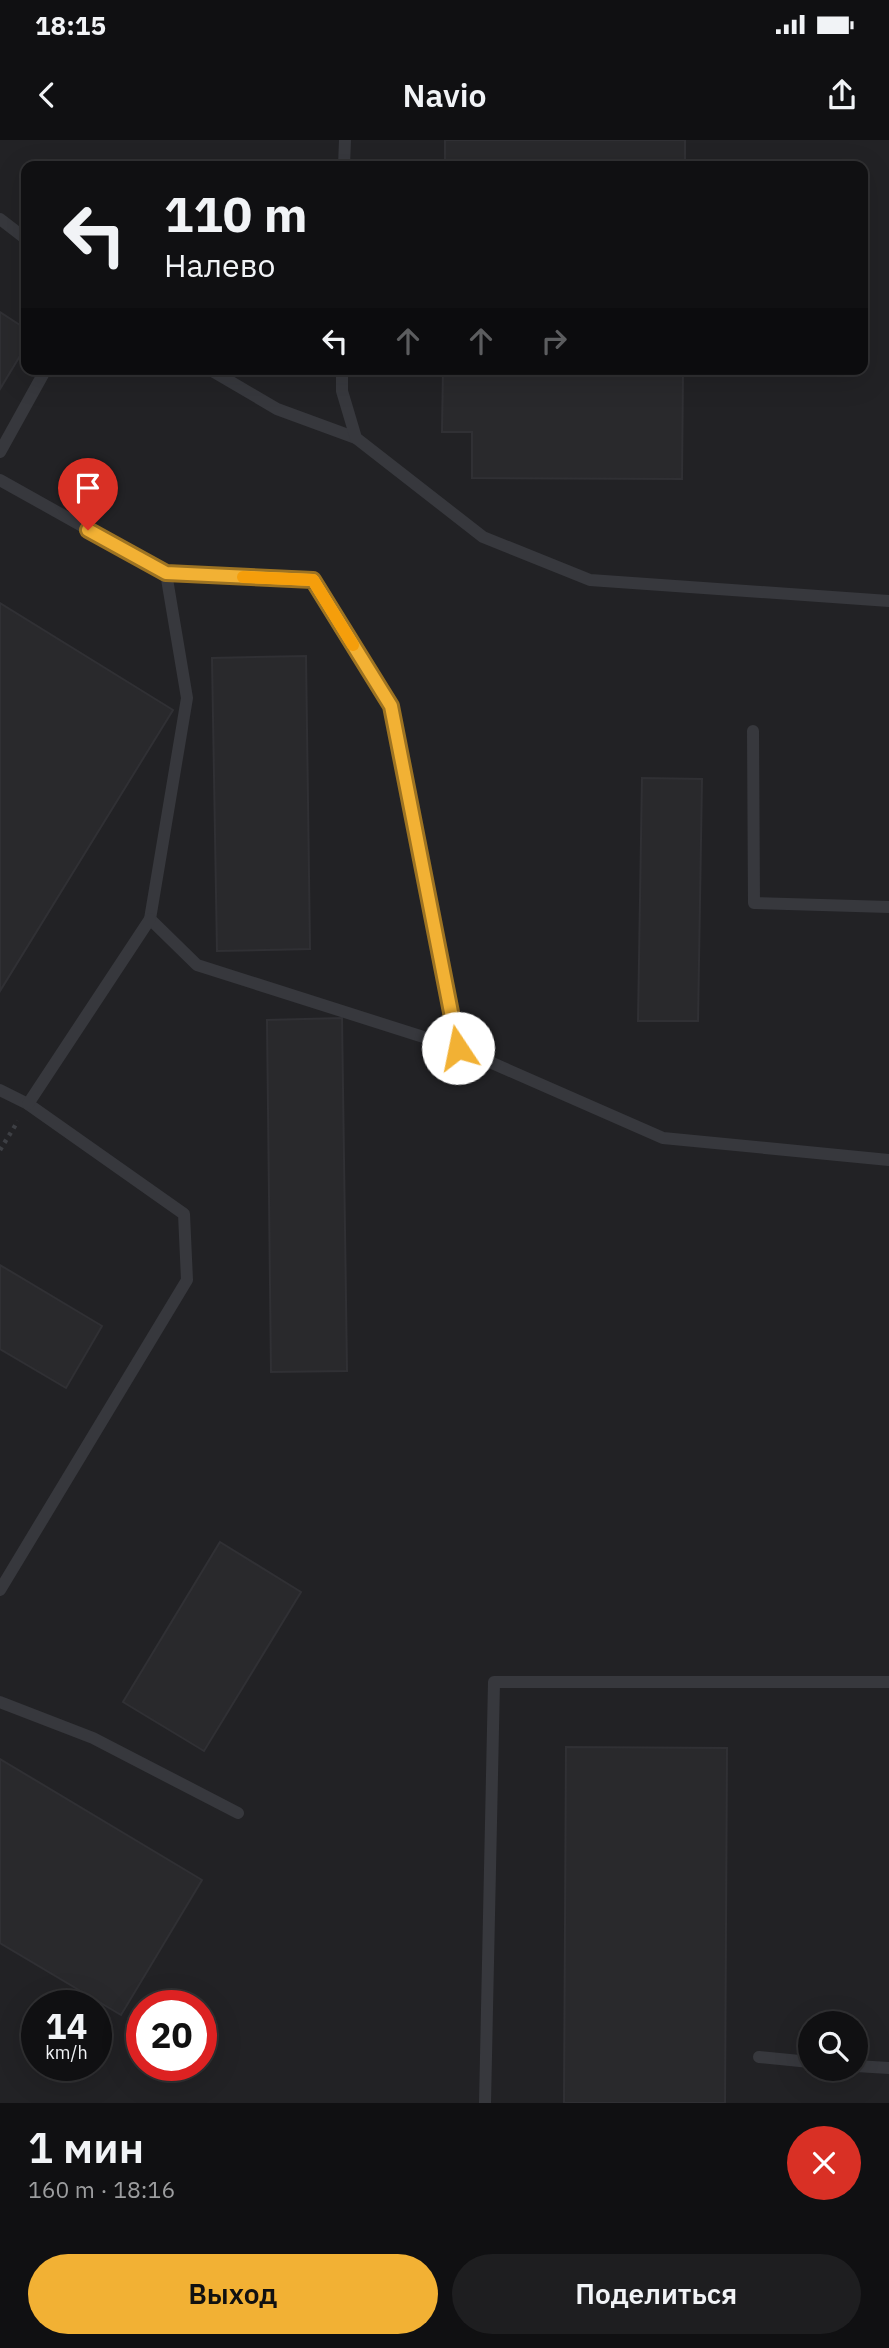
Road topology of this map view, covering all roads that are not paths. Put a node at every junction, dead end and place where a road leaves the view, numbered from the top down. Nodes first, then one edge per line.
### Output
1 (345, 140) edge
2 (344, 161) edge
3 (0, 219) edge
4 (21, 235) edge
5 (43, 375) edge
6 (219, 375) edge
7 (342, 375) edge
8 (356, 438) junction
9 (0, 452) edge
10 (0, 480) edge
11 (166, 573) junction
12 (889, 601) edge
13 (753, 732) dead end
14 (889, 907) edge
15 (150, 919) junction
16 (458, 1048) junction
17 (0, 1090) edge
18 (28, 1104) junction
19 (889, 1160) edge
20 (0, 1590) edge
21 (889, 1682) edge
22 (0, 1702) edge
23 (238, 1813) dead end
24 (759, 2057) dead end
25 (798, 2061) edge
26 (868, 2067) edge
27 (889, 2068) edge
28 (485, 2103) edge

1 - 2 lane
3 - 4 lane
5 - 9 lane
6 - 8 lane
7 - 8 lane
8 - 12 lane
10 - 11 lane
11 - 15 lane
11 - 16 lane
13 - 14 lane
15 - 16 lane
15 - 18 lane
16 - 19 lane
17 - 18 lane
18 - 20 lane
21 - 28 lane
22 - 23 lane
24 - 25 lane
26 - 27 lane

